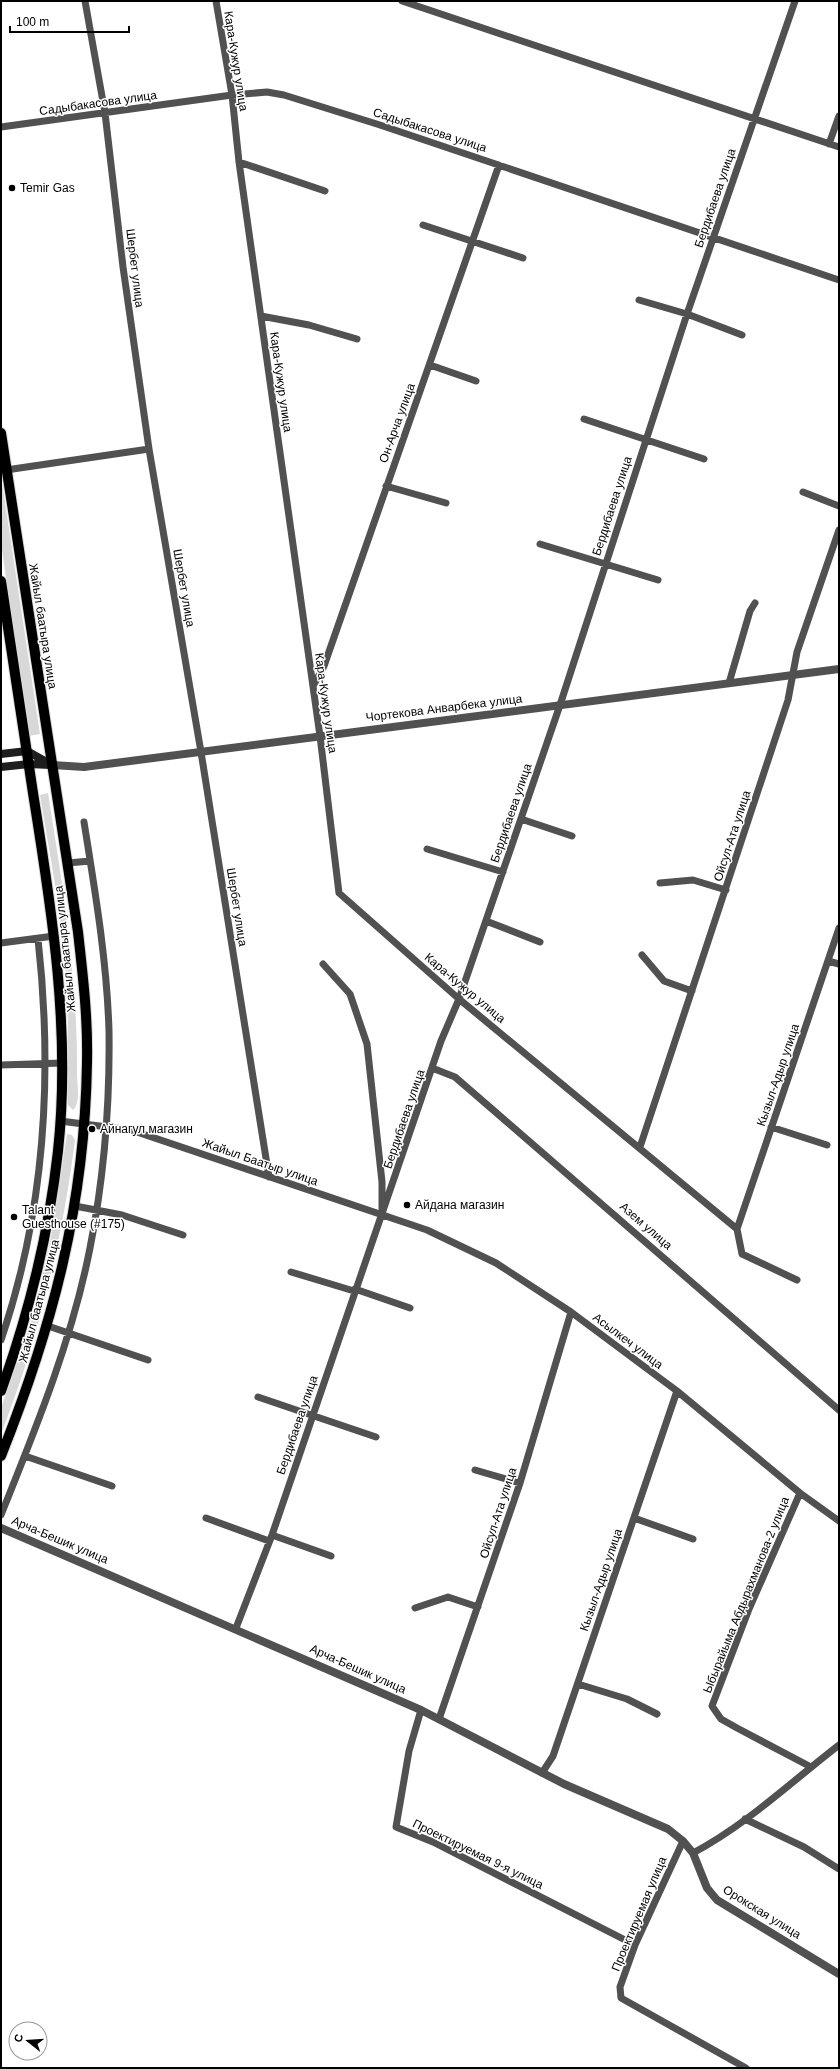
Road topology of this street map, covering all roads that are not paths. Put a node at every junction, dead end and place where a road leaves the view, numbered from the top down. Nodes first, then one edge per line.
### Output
1 (85, 1) edge
2 (216, 1) edge
3 (402, 1) edge
4 (795, 1) edge
5 (232, 95) junction
6 (105, 113) junction
7 (839, 116) edge
8 (754, 120) junction
9 (1, 128) edge
10 (829, 144) junction
11 (839, 147) edge
12 (239, 162) junction
13 (499, 165) junction
14 (325, 191) dead end
15 (423, 225) dead end
16 (713, 236) junction
17 (472, 242) junction
18 (523, 258) dead end
19 (839, 280) edge
20 (639, 300) dead end
21 (687, 314) junction
22 (261, 316) junction
23 (742, 335) dead end
24 (356, 340) dead end
25 (430, 365) junction
26 (476, 381) dead end
27 (584, 419) dead end
28 (1, 433) edge
29 (646, 439) junction
30 (149, 449) junction
31 (704, 459) dead end
32 (6, 470) junction
33 (386, 486) junction
34 (802, 492) dead end
35 (446, 502) dead end
36 (839, 506) edge
37 (839, 530) edge
38 (540, 544) dead end
39 (605, 564) junction
40 (658, 580) dead end
41 (1, 581) edge
42 (755, 603) dead end
43 (839, 669) edge
44 (793, 676) junction
45 (729, 684) junction
46 (313, 686) junction
47 (560, 705) junction
48 (320, 736) junction
49 (27, 751) junction
50 (201, 752) junction
51 (1, 754) edge
52 (29, 764) junction
53 (52, 765) junction
54 (1, 767) edge
55 (521, 819) junction
56 (84, 822) dead end
57 (572, 836) dead end
58 (427, 849) dead end
59 (90, 861) junction
60 (68, 863) junction
61 (503, 872) junction
62 (660, 883) dead end
63 (726, 890) junction
64 (486, 921) junction
65 (839, 928) edge
66 (54, 936) junction
67 (38, 939) junction
68 (540, 942) dead end
69 (1, 943) edge
70 (642, 955) dead end
71 (828, 961) junction
72 (323, 964) dead end
73 (839, 964) edge
74 (692, 991) junction
75 (459, 999) junction
76 (46, 1063) junction
77 (62, 1063) junction
78 (1, 1065) edge
79 (432, 1068) junction
80 (60, 1121) junction
81 (84, 1124) junction
82 (106, 1126) junction
83 (772, 1127) junction
84 (827, 1145) dead end
85 (640, 1147) junction
86 (269, 1177) junction
87 (75, 1206) junction
88 (96, 1209) junction
89 (382, 1216) junction
90 (737, 1229) junction
91 (183, 1235) dead end
92 (291, 1272) dead end
93 (797, 1280) dead end
94 (355, 1290) junction
95 (410, 1308) dead end
96 (571, 1312) junction
97 (48, 1326) junction
98 (69, 1332) junction
99 (1, 1340) edge
100 (148, 1360) dead end
101 (1, 1391) edge
102 (677, 1391) junction
103 (258, 1397) dead end
104 (839, 1410) edge
105 (312, 1416) junction
106 (376, 1437) dead end
107 (1, 1456) edge
108 (25, 1456) junction
109 (476, 1470) dead end
110 (520, 1483) junction
111 (112, 1486) dead end
112 (800, 1493) junction
113 (1, 1515) edge
114 (206, 1518) dead end
115 (634, 1518) junction
116 (839, 1521) edge
117 (1, 1528) edge
118 (271, 1538) junction
119 (693, 1539) dead end
120 (331, 1556) dead end
121 (478, 1607) junction
122 (415, 1608) dead end
123 (236, 1628) junction
124 (578, 1684) junction
125 (421, 1710) junction
126 (657, 1714) dead end
127 (439, 1719) junction
128 (839, 1746) edge
129 (811, 1767) junction
130 (542, 1773) junction
131 (745, 1819) junction
132 (683, 1841) junction
133 (693, 1853) junction
134 (839, 1869) edge
135 (635, 1945) junction
136 (839, 1974) edge
137 (746, 2068) edge

1 - 6 street, Шербет улица
2 - 5 street, Кара-Кужур улица
3 - 8 street
4 - 8 street, Бердибаева улица
5 - 6 street, Садыбакасова улица
5 - 12 street, Кара-Кужур улица
5 - 13 street, Садыбакасова улица
6 - 9 street, Садыбакасова улица
6 - 30 street, Шербет улица
7 - 10 street
8 - 10 street
8 - 16 street, Бердибаева улица
10 - 11 street
12 - 14 street
12 - 22 street, Кара-Кужур улица
13 - 16 street, Садыбакасова улица
13 - 17 street, Он-Арча улица
15 - 17 street
16 - 19 street, Садыбакасова улица
16 - 21 street, Бердибаева улица
17 - 18 street
17 - 25 street, Он-Арча улица
20 - 21 street
21 - 23 street
21 - 29 street, Бердибаева улица
22 - 24 street
22 - 46 street, Кара-Кужур улица
25 - 26 street
25 - 33 street, Он-Арча улица
27 - 29 street
28 - 32 main road, Жайыл баатыра улица
29 - 31 street
29 - 39 street, Бердибаева улица
30 - 32 street
30 - 50 street, Шербет улица
32 - 53 main road, Жайыл баатыра улица
33 - 35 street
33 - 46 street, Он-Арча улица
34 - 36 street
37 - 44 street, Ойсул-Ата улица
38 - 39 street
39 - 40 street
39 - 47 street, Бердибаева улица
41 - 49 main road, Жайыл баатыра улица
42 - 45 street
43 - 44 street, Чортекова Анварбека улица
44 - 45 street, Чортекова Анварбека улица
44 - 63 street, Ойсул-Ата улица
45 - 47 street, Чортекова Анварбека улица
46 - 48 street, Кара-Кужур улица
47 - 48 street, Чортекова Анварбека улица
47 - 55 street, Бердибаева улица
48 - 50 street, Чортекова Анварбека улица
48 - 75 street, Кара-Кужур улица
49 - 51 main road
49 - 52 main road, Жайыл баатыра улица
49 - 53 main road
50 - 53 street, Чортекова Анварбека улица
50 - 86 street, Шербет улица
52 - 53 main road
52 - 54 main road
52 - 66 main road, Жайыл баатыра улица
53 - 60 main road, Жайыл баатыра улица
55 - 57 street
55 - 61 street, Бердибаева улица
56 - 59 street
58 - 61 street
59 - 60 street
59 - 82 street
60 - 81 main road, Жайыл баатыра улица
61 - 64 street, Бердибаева улица
62 - 63 street
63 - 74 street, Ойсул-Ата улица
64 - 68 street
64 - 75 street, Бердибаева улица
65 - 71 street, Кызыл-Адыр улица
66 - 67 street
66 - 77 main road, Жайыл баатыра улица
67 - 69 street
67 - 76 street
70 - 74 street
71 - 73 street
71 - 83 street, Кызыл-Адыр улица
72 - 89 street
74 - 85 street, Ойсул-Ата улица
75 - 79 street, Бердибаева улица
75 - 85 street, Кара-Кужур улица
76 - 77 street
76 - 78 street
76 - 99 street
77 - 80 main road, Жайыл баатыра улица
79 - 89 street, Бердибаева улица
79 - 104 street, Азем улица
80 - 81 street, Жайыл Баатыр улица
80 - 101 main road, Жайыл баатыра улица
81 - 82 street, Жайыл Баатыр улица
81 - 87 main road, Жайыл баатыра улица
82 - 86 street, Жайыл Баатыр улица
82 - 88 street
83 - 84 street
83 - 90 street, Кызыл-Адыр улица
85 - 90 street, Кара-Кужур улица
86 - 89 street, Жайыл Баатыр улица
87 - 88 street
87 - 97 main road, Жайыл баатыра улица
88 - 91 street
88 - 98 street
89 - 94 street, Бердибаева улица
89 - 96 street, Асылкеч улица
90 - 93 street
92 - 94 street
94 - 95 street
94 - 105 street, Бердибаева улица
96 - 102 street, Асылкеч улица
96 - 110 street, Ойсул-Ата улица
97 - 98 street
97 - 107 main road, Жайыл баатыра улица
98 - 100 street
98 - 108 street
102 - 112 street, Асылкеч улица
102 - 115 street, Кызыл-Адыр улица
103 - 105 street
105 - 106 street
105 - 118 street, Бердибаева улица
108 - 111 street
108 - 113 street
109 - 110 street
110 - 121 street, Ойсул-Ата улица
112 - 116 street, Асылкеч улица
112 - 129 street, Ыбырайыма Абдырахманова-2 улица
114 - 118 street
115 - 119 street
115 - 124 street, Кызыл-Адыр улица
117 - 123 street, Арча-Бешик улица
118 - 120 street
118 - 123 street, Бердибаева улица
121 - 122 street
121 - 127 street, Ойсул-Ата улица
123 - 125 street, Арча-Бешик улица
124 - 126 street
124 - 130 street, Кызыл-Адыр улица
125 - 127 street, Арча-Бешик улица
125 - 135 street, Проектируемая 9-я улица
127 - 130 street, Арча-Бешик улица
128 - 129 street
129 - 131 street
130 - 132 street, Арча-Бешик улица
131 - 133 street
131 - 134 street
132 - 133 street, Арча-Бешик улица
132 - 135 street, Проектируемая улица
133 - 136 street, Орокская улица
135 - 137 street, Проектируемая улица

